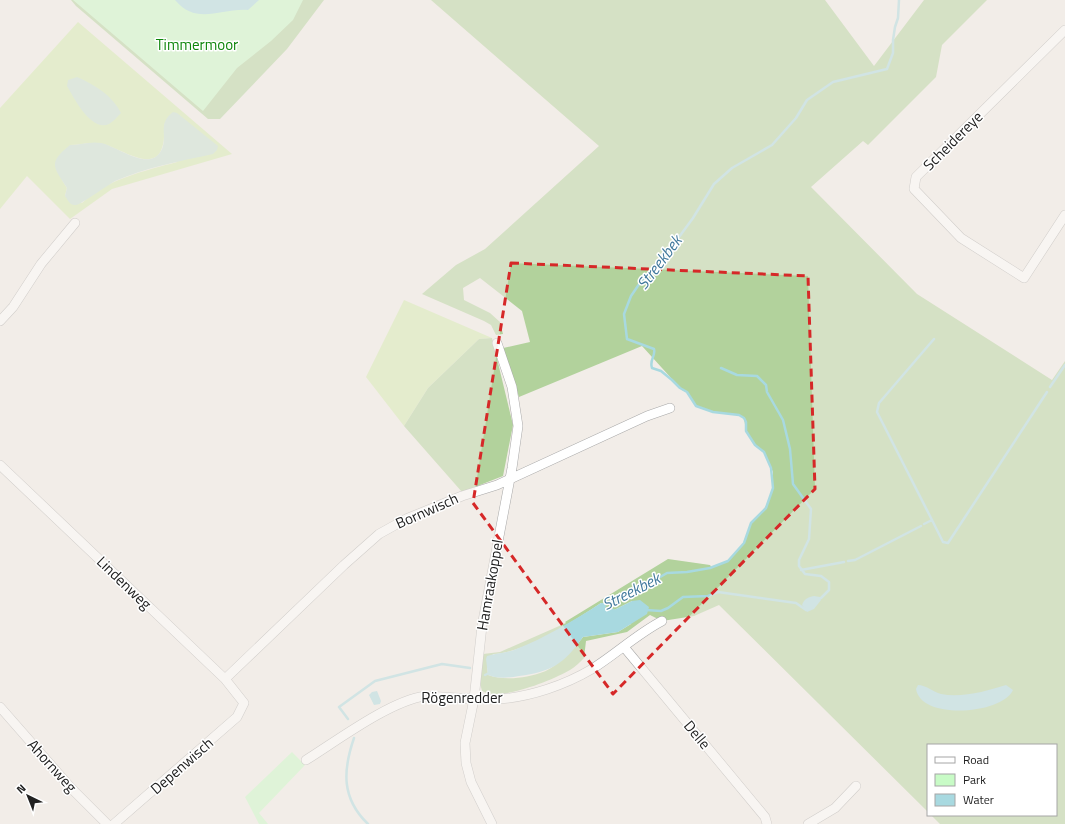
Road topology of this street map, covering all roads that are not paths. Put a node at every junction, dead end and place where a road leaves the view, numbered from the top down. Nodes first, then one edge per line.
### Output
1 (1065, 30) edge
2 (1065, 215) edge
3 (75, 223) dead end
4 (0, 321) edge
5 (497, 343) dead end
6 (670, 408) dead end
7 (0, 465) edge
8 (509, 480) junction
9 (662, 621) dead end
10 (624, 647) junction
11 (225, 679) junction
12 (474, 699) junction
13 (244, 703) joint
14 (0, 707) edge
15 (306, 760) dead end
16 (856, 786) dead end
17 (107, 824) edge
18 (114, 824) edge
19 (492, 824) edge
20 (768, 824) edge
21 (808, 824) edge

1 - 2 street, Scheidereye
3 - 4 street
5 - 8 street, Hamraakoppel
6 - 8 street, Bornwisch
7 - 11 street, Lindenweg
8 - 11 street, Bornwisch
8 - 12 street, Hamraakoppel
9 - 10 street, Rögenredder
10 - 12 street, Rögenredder
10 - 20 street, Delle
11 - 13 street, Lindenweg
12 - 15 street, Rögenredder
12 - 19 street, Hamraakoppel
13 - 18 street, Depenwisch
14 - 17 street, Ahornweg
16 - 21 street

